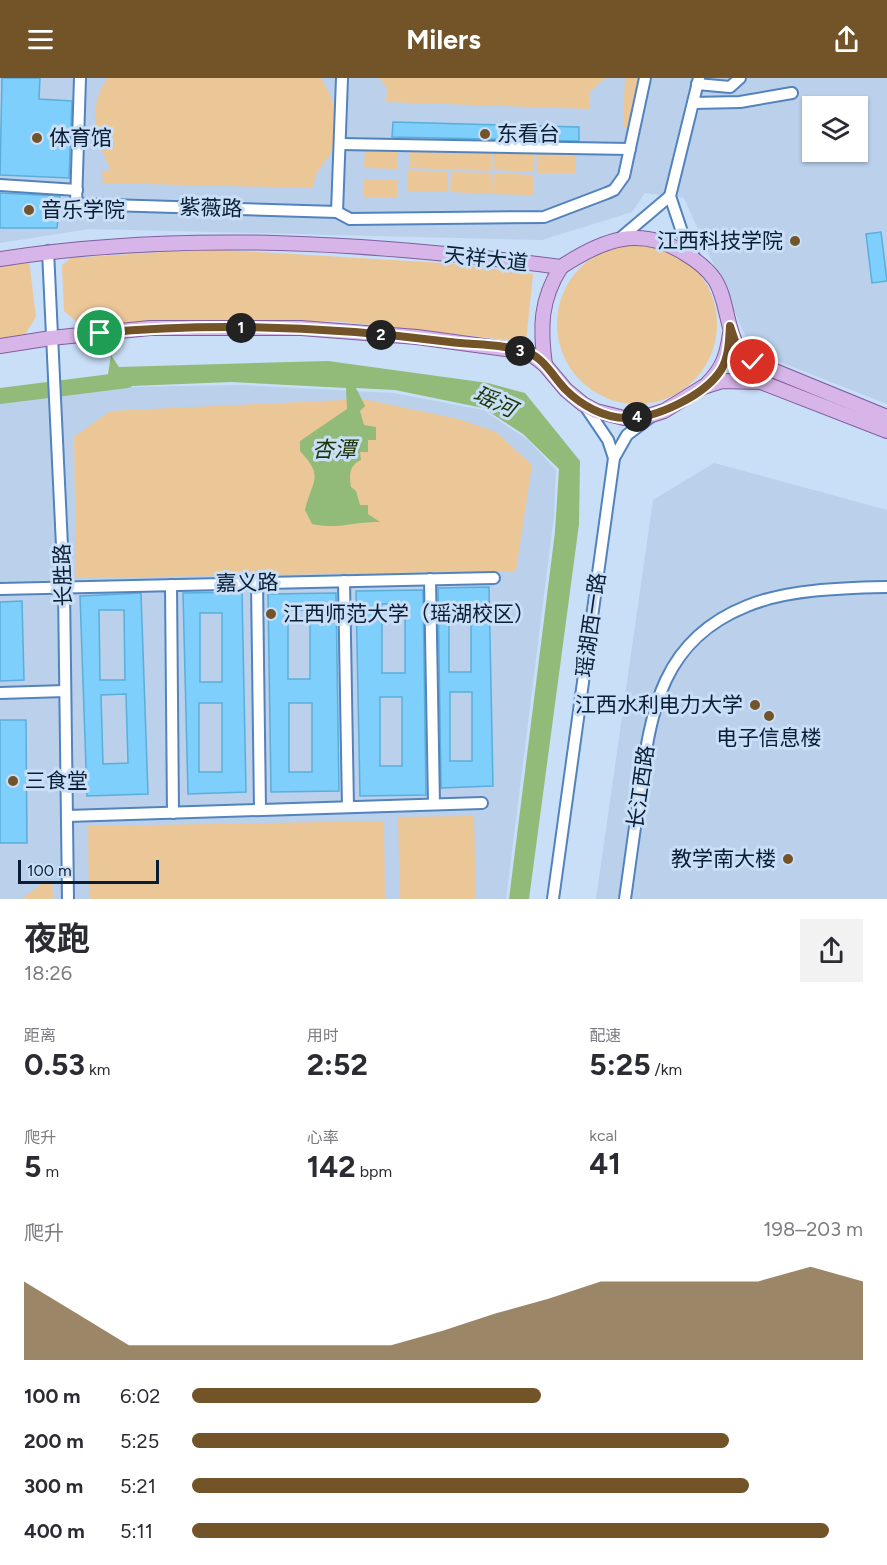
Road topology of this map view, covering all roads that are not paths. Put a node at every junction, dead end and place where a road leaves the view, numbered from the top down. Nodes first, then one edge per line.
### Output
1 (80, 78) edge
2 (342, 78) edge
3 (645, 78) edge
4 (740, 78) edge
5 (698, 81) edge
6 (792, 93) dead end
7 (693, 103) junction
8 (340, 144) junction
9 (630, 149) junction
10 (0, 185) edge
11 (77, 190) junction
12 (670, 196) junction
13 (338, 212) junction
14 (617, 240) junction
15 (48, 251) junction
16 (0, 259) edge
17 (695, 259) junction
18 (561, 267) junction
19 (730, 326) junction
20 (51, 338) junction
21 (0, 346) edge
22 (545, 365) junction
23 (703, 387) junction
24 (583, 404) junction
25 (656, 414) junction
26 (887, 417) edge
27 (887, 432) edge
28 (614, 458) junction
29 (494, 578) dead end
30 (430, 579) junction
31 (345, 581) junction
32 (257, 583) junction
33 (171, 585) junction
34 (887, 587) edge
35 (63, 588) junction
36 (0, 589) edge
37 (65, 691) junction
38 (0, 693) edge
39 (482, 803) dead end
40 (434, 804) junction
41 (348, 807) junction
42 (260, 810) junction
43 (173, 813) junction
44 (67, 816) junction
45 (68, 899) edge
46 (553, 899) edge
47 (625, 899) edge

1 - 11 street
2 - 8 street
3 - 9 street
4 - 5 street
5 - 7 street
6 - 7 street
7 - 12 street
8 - 9 street
8 - 13 street
9 - 13 street
10 - 11 street
11 - 13 street, 紫薇路
12 - 14 street
12 - 17 street
14 - 17 main road
14 - 18 main road
15 - 16 main road, 天祥大道
15 - 18 main road, 天祥大道
15 - 20 street, 长胜路
17 - 19 main road
18 - 22 main road
19 - 23 main road
19 - 26 main road
20 - 21 main road
20 - 22 main road
20 - 35 street, 长胜路
22 - 24 main road
23 - 25 main road
23 - 27 main road
24 - 25 main road
24 - 28 street
25 - 28 street
28 - 46 street, 瑶湖西一路
29 - 30 street, 嘉义路
30 - 31 street, 嘉义路
30 - 40 street
31 - 32 street, 嘉义路
31 - 41 street
32 - 33 street, 嘉义路
32 - 42 street
33 - 35 street, 嘉义路
33 - 43 street
34 - 47 street, 长江西路
35 - 36 street, 嘉义路
35 - 37 street, 长胜路
37 - 38 street
37 - 44 street, 长胜路
39 - 40 street
40 - 41 street
41 - 42 street
42 - 43 street
43 - 44 street
44 - 45 street, 长胜路

